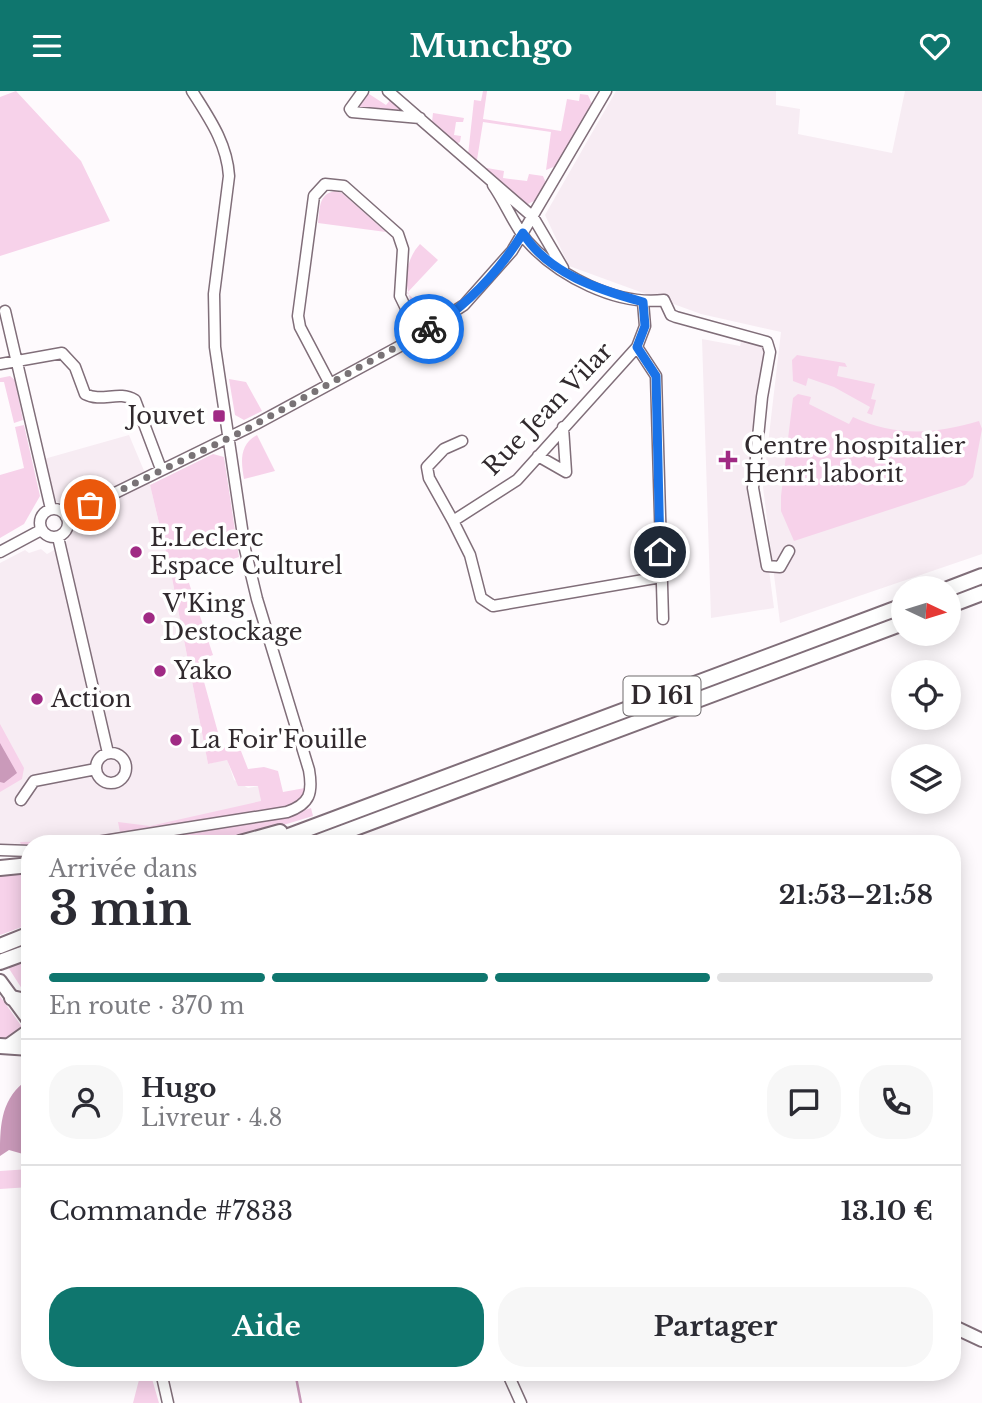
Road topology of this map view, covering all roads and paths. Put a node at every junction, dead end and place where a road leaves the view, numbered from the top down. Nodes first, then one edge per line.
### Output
1 (362, 91) edge
2 (388, 91) edge
3 (606, 91) edge
4 (196, 92) edge
5 (420, 118) junction
6 (493, 185) junction
7 (533, 217) junction
8 (523, 233) junction
9 (564, 271) junction
10 (643, 302) junction
11 (5, 311) dead end
12 (419, 335) junction
13 (637, 347) junction
14 (16, 361) junction
15 (0, 364) edge
16 (330, 384) junction
17 (564, 427) junction
18 (229, 436) junction
19 (462, 442) dead end
20 (538, 456) junction
21 (161, 469) junction
22 (51, 509) junction
23 (66, 517) junction
24 (453, 521) junction
25 (41, 530) junction
26 (58, 537) junction
27 (789, 551) dead end
28 (0, 552) edge
29 (982, 576) edge
30 (661, 577) junction
31 (961, 584) edge
32 (982, 593) edge
33 (961, 601) edge
34 (891, 610) edge
35 (663, 619) dead end
36 (891, 628) edge
37 (108, 753) junction
38 (96, 769) junction
39 (20, 800) dead end
40 (319, 825) junction
41 (143, 835) edge
42 (267, 835) edge
43 (292, 835) edge
44 (338, 835) edge
45 (0, 850) edge
46 (21, 851) edge
47 (21, 867) edge
48 (0, 868) edge
49 (21, 938) edge
50 (0, 946) edge
51 (0, 981) edge
52 (12, 998) junction
53 (21, 1000) edge
54 (21, 1010) edge
55 (21, 1036) edge
56 (5, 1046) edge
57 (961, 1330) edge
58 (982, 1339) edge
59 (163, 1381) edge
60 (511, 1381) edge
61 (168, 1403) edge
62 (521, 1403) edge

1 - 5 street
2 - 5 street
3 - 7 street
4 - 18 street
5 - 6 street
6 - 7 street
6 - 8 street
7 - 8 street
7 - 9 street
8 - 9 street
8 - 12 street
9 - 10 street
10 - 13 street, Rue Jean Vilar
10 - 27 street
11 - 14 street
12 - 16 street
12 - 16 street
13 - 17 street, Rue Jean Vilar
13 - 30 street, Rue Jean Vilar
14 - 15 street
14 - 21 street
14 - 22 street
16 - 18 street
17 - 20 street, Rue Jean Vilar
17 - 20 street
18 - 21 street
18 - 41 street
19 - 24 street, Rue Jean Vilar
20 - 24 street, Rue Jean Vilar
21 - 23 street
22 - 23 street
22 - 25 street
23 - 26 street
24 - 30 street, Rue Jean Vilar
25 - 26 street
25 - 28 street
26 - 37 street
29 - 31 main road
30 - 35 street, Rue Jean Vilar
32 - 33 main road
34 - 40 main road, D 161
36 - 44 main road, D 161
37 - 38 street
37 - 38 street
38 - 39 street
40 - 42 main road
40 - 43 main road, D 161
45 - 46 street
47 - 48 main road
49 - 50 main road
51 - 52 street
52 - 53 main road
52 - 54 street
55 - 56 main road
57 - 58 street
59 - 61 street
60 - 62 street

